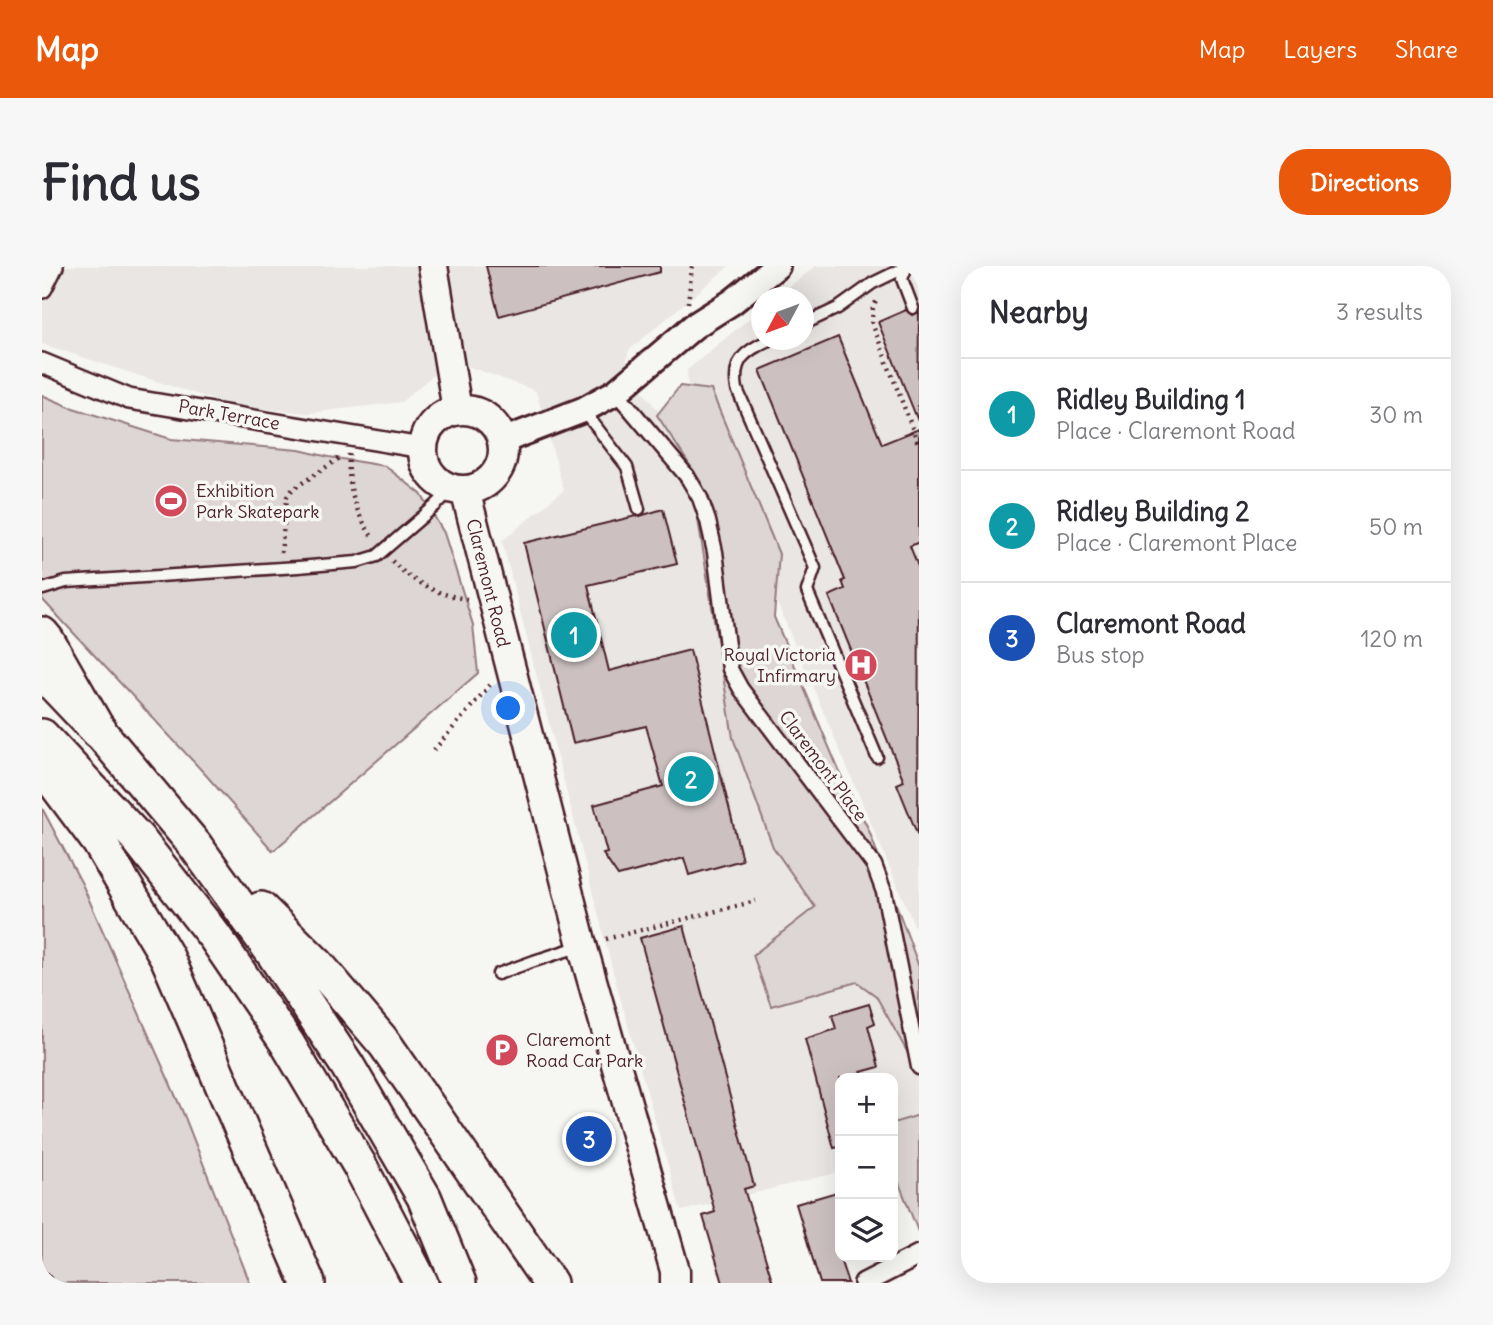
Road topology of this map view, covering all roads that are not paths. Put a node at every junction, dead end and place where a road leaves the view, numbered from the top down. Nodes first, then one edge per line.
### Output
1 (53, 266) edge
2 (433, 266) edge
3 (777, 266) edge
4 (906, 266) edge
5 (42, 288) edge
6 (913, 308) dead end
7 (814, 319) edge
8 (751, 348) edge
9 (42, 363) edge
10 (616, 392) junction
11 (457, 410) junction
12 (583, 410) junction
13 (502, 441) junction
14 (422, 448) junction
15 (458, 489) junction
16 (639, 509) dead end
17 (43, 589) edge
18 (44, 649) edge
19 (99, 731) joint
20 (42, 736) edge
21 (877, 757) dead end
22 (42, 766) edge
23 (194, 844) junction
24 (582, 946) junction
25 (498, 974) dead end
26 (919, 1068) edge
27 (919, 1255) edge
28 (42, 1277) edge
29 (47, 1283) edge
30 (307, 1283) edge
31 (421, 1283) edge
32 (459, 1283) edge
33 (550, 1283) edge
34 (675, 1283) edge
35 (864, 1283) edge

1 - 5 street
2 - 11 main road
3 - 10 street
4 - 6 lane
4 - 7 lane
8 - 21 lane
9 - 14 street, Park Terrace
10 - 12 street
10 - 26 street, Claremont Place
11 - 13 main road
11 - 14 main road
12 - 13 street
12 - 16 lane
13 - 15 main road
14 - 15 main road
15 - 17 lane
15 - 24 main road, Claremont Road
18 - 19 highway
19 - 23 highway
20 - 31 highway
22 - 30 highway
23 - 32 highway
23 - 33 highway
24 - 25 lane
24 - 34 main road, Claremont Road
27 - 35 street
28 - 29 lane

